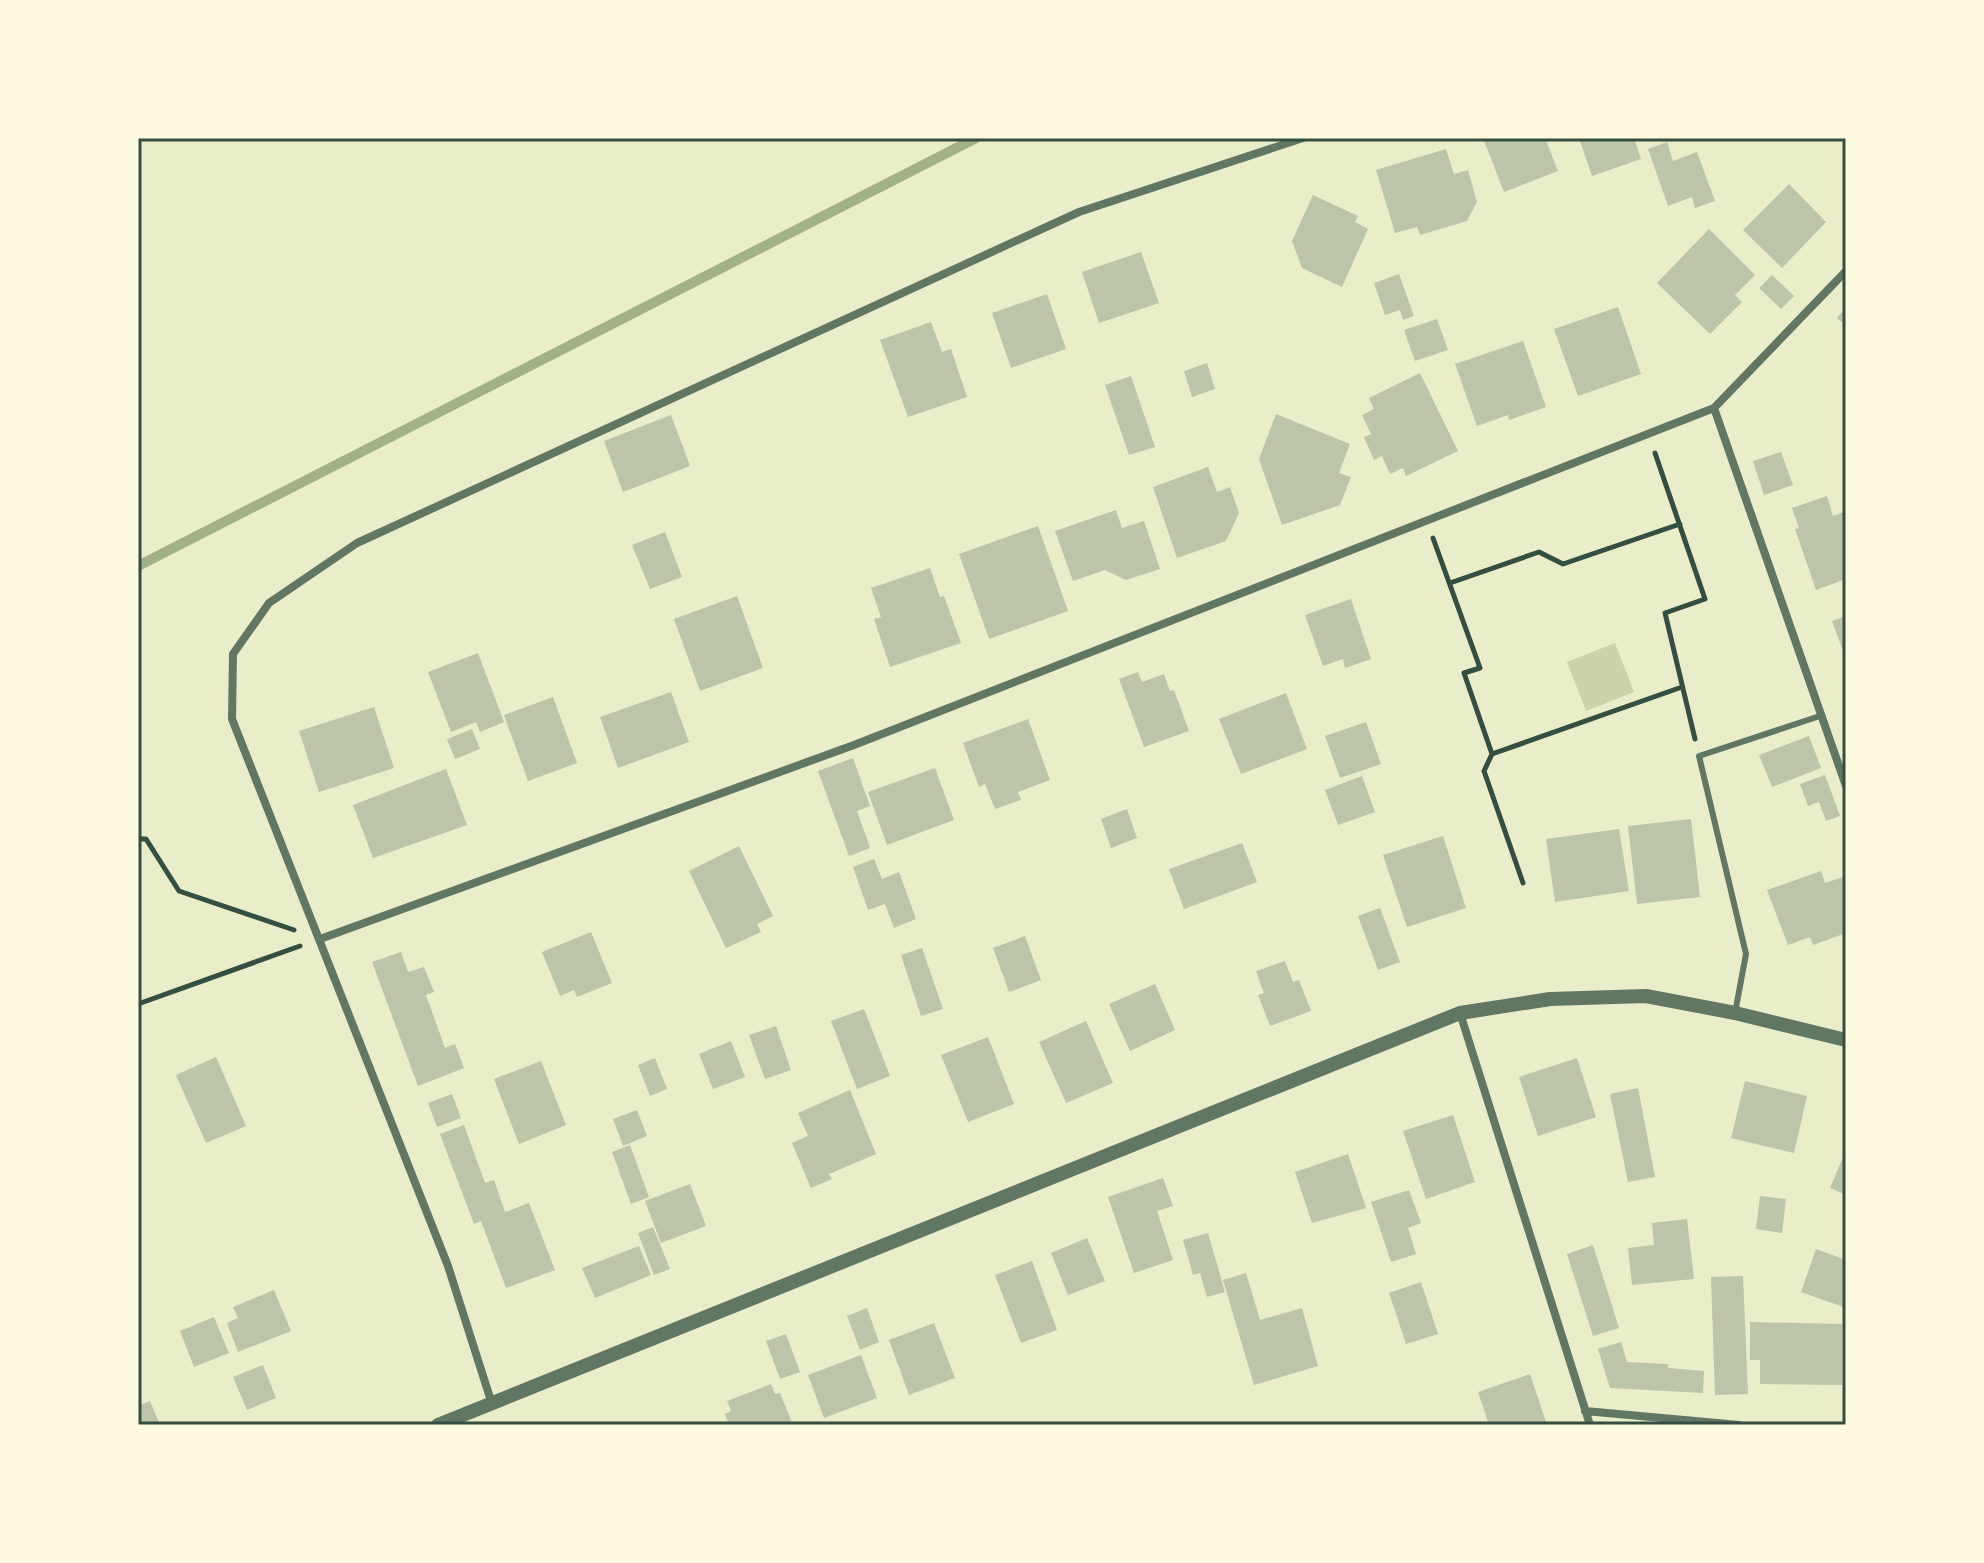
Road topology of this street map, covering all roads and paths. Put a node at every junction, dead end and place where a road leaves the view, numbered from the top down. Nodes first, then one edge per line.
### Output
1 (1303, 138) edge
2 (1846, 271) edge
3 (1714, 408) junction
4 (1648, 434) junction
5 (1426, 522) junction
6 (1680, 524) junction
7 (1450, 583) junction
8 (1682, 687) junction
9 (1820, 716) junction
10 (1492, 754) junction
11 (1699, 756) junction
12 (1846, 786) edge
13 (138, 839) edge
14 (1523, 883) dead end
15 (320, 939) junction
16 (138, 1004) edge
17 (1460, 1013) junction
18 (1735, 1013) junction
19 (1846, 1040) edge
20 (492, 1404) junction
21 (1585, 1411) junction
22 (438, 1425) edge
23 (1590, 1425) edge
24 (1739, 1425) edge

1 - 15 street
2 - 3 street
3 - 4 street
3 - 9 street
4 - 5 street
4 - 6 path
5 - 7 path
5 - 15 street
6 - 7 path
6 - 8 path
7 - 10 path
8 - 10 path
8 - 11 path
9 - 11 lane
9 - 12 street
10 - 14 path
11 - 18 lane
13 - 15 path
15 - 16 path
15 - 20 street
17 - 18 street
17 - 20 street
17 - 21 street
18 - 19 street
20 - 22 street
21 - 23 street
21 - 24 street

